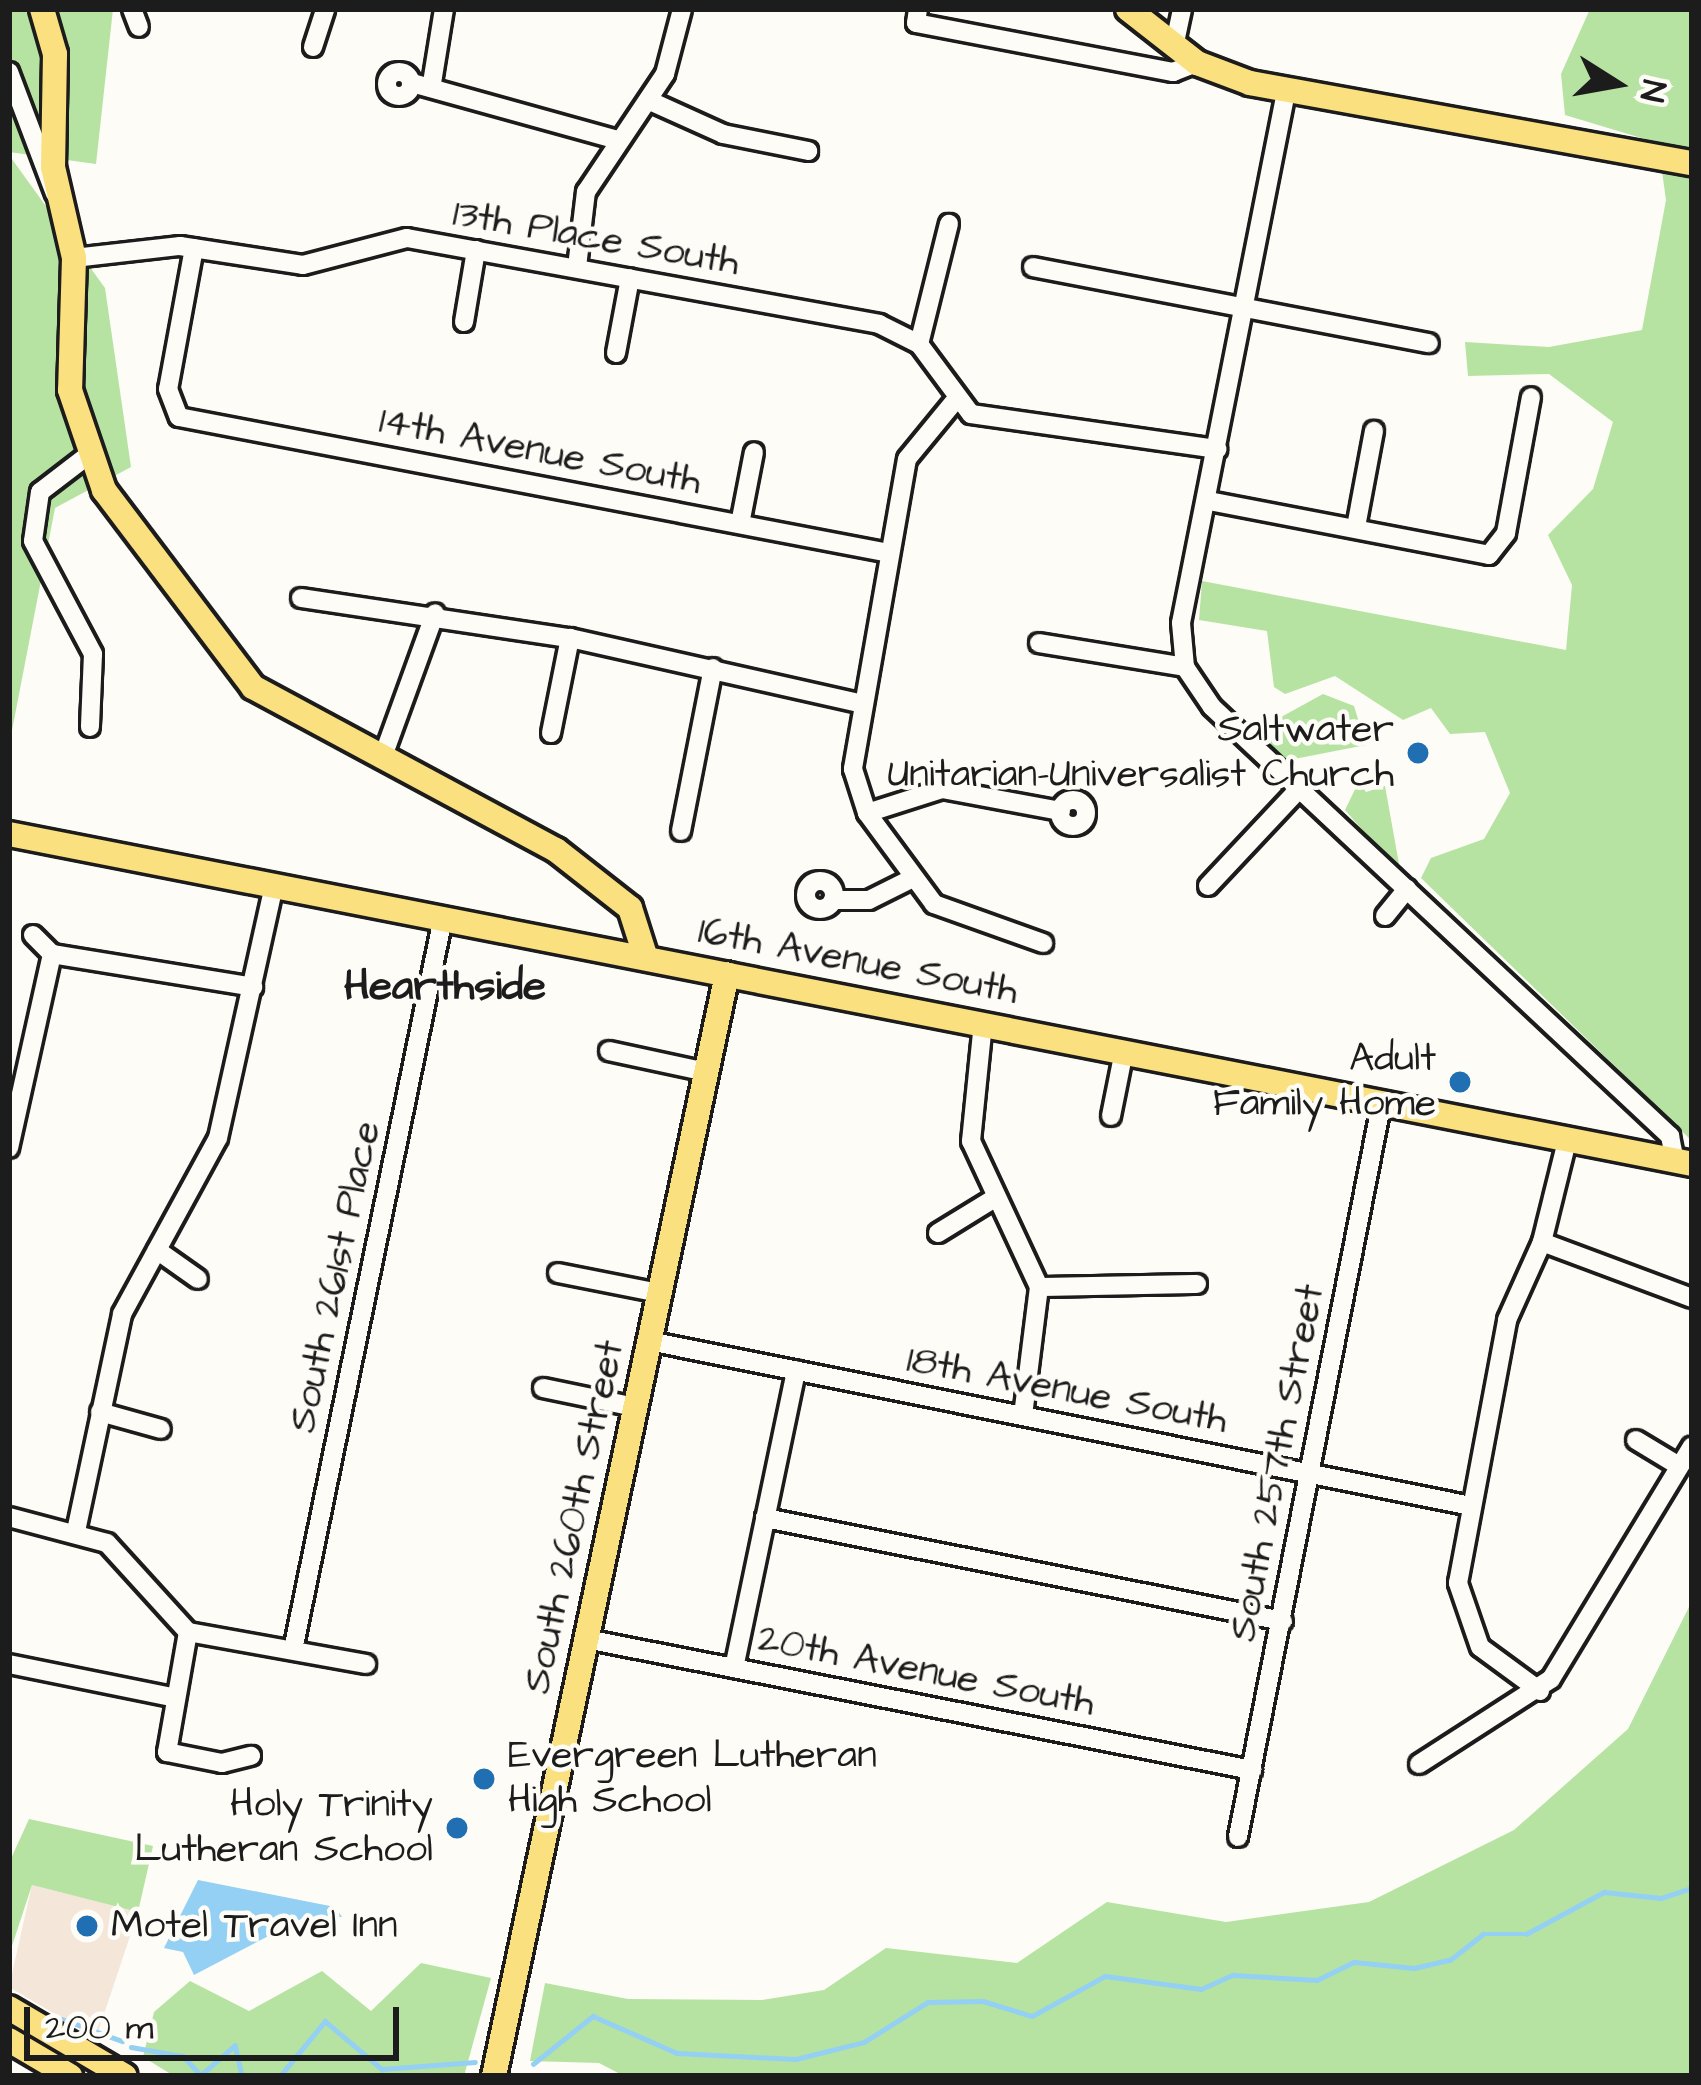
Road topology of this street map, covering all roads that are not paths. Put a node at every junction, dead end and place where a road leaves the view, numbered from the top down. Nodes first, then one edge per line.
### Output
1 (42, 9) edge
2 (325, 9) edge
3 (443, 9) edge
4 (682, 9) edge
5 (1128, 9) edge
6 (1182, 9) edge
7 (917, 16) edge
8 (313, 47) dead end
9 (1174, 47) junction
10 (1197, 63) junction
11 (9, 72) edge
12 (1286, 92) junction
13 (650, 101) junction
14 (617, 140) junction
15 (808, 151) dead end
16 (1692, 164) edge
17 (58, 198) junction
18 (949, 224) dead end
19 (194, 248) junction
20 (476, 250) junction
21 (74, 258) junction
22 (577, 267) junction
23 (1033, 267) dead end
24 (630, 278) junction
25 (1245, 310) junction
26 (464, 322) dead end
27 (1429, 343) dead end
28 (919, 344) junction
29 (616, 353) dead end
30 (1531, 397) dead end
31 (953, 403) junction
32 (1374, 430) dead end
33 (1218, 449) junction
34 (754, 452) dead end
35 (87, 456) junction
36 (1209, 500) junction
37 (740, 524) junction
38 (1356, 527) junction
39 (889, 553) junction
40 (301, 598) dead end
41 (435, 613) junction
42 (570, 638) junction
43 (1040, 643) dead end
44 (1185, 667) junction
45 (713, 668) junction
46 (859, 704) junction
47 (90, 727) dead end
48 (551, 734) dead end
49 (382, 759) junction
50 (1298, 790) junction
51 (1061, 811) dead end
52 (867, 813) junction
53 (681, 831) dead end
54 (9, 834) edge
55 (911, 879) junction
56 (274, 885) junction
57 (1208, 886) dead end
58 (1407, 889) junction
59 (833, 900) dead end
60 (630, 908) junction
61 (1385, 916) dead end
62 (443, 918) junction
63 (33, 935) dead end
64 (1043, 944) dead end
65 (596, 948) junction
66 (52, 954) junction
67 (646, 958) junction
68 (727, 974) junction
69 (253, 987) junction
70 (983, 1024) junction
71 (609, 1051) dead end
72 (1124, 1051) junction
73 (706, 1072) junction
74 (1382, 1101) junction
75 (1112, 1116) dead end
76 (1568, 1137) junction
77 (9, 1148) edge
78 (1683, 1163) edge
79 (995, 1198) junction
80 (938, 1233) dead end
81 (1542, 1242) junction
82 (157, 1250) junction
83 (559, 1273) dead end
84 (198, 1280) dead end
85 (1197, 1284) dead end
86 (1039, 1287) junction
87 (659, 1293) junction
88 (1692, 1298) edge
89 (649, 1341) junction
90 (796, 1370) junction
91 (543, 1388) dead end
92 (635, 1407) junction
93 (100, 1412) junction
94 (1023, 1416) junction
95 (161, 1429) dead end
96 (1636, 1440) dead end
97 (1692, 1446) edge
98 (1679, 1466) junction
99 (1313, 1474) junction
100 (1471, 1506) junction
101 (9, 1517) edge
102 (765, 1518) junction
103 (76, 1531) junction
104 (1282, 1621) junction
105 (188, 1632) junction
106 (586, 1639) junction
107 (293, 1650) junction
108 (9, 1664) edge
109 (366, 1664) dead end
110 (734, 1668) junction
111 (1540, 1691) junction
112 (176, 1697) junction
113 (251, 1756) dead end
114 (1419, 1765) dead end
115 (1252, 1769) junction
116 (1238, 1838) dead end
117 (9, 2008) edge
118 (9, 2040) edge
119 (70, 2076) edge
120 (125, 2076) edge
121 (494, 2076) edge

1 - 17 main road
2 - 8 street
3 - 14 street
4 - 13 street
5 - 9 main road
6 - 9 street
7 - 10 street
9 - 10 main road
10 - 12 main road
11 - 17 street
12 - 16 main road
12 - 25 street
13 - 14 street
13 - 15 street
14 - 22 street
17 - 21 main road
18 - 28 street
19 - 20 street, 13th Place South
19 - 21 street, 13th Place South
19 - 37 street, 14th Avenue South
20 - 22 street, 13th Place South
20 - 26 street
21 - 35 main road
22 - 24 street, 13th Place South
23 - 25 street
24 - 28 street, 13th Place South
24 - 29 street
25 - 27 street
25 - 33 street
28 - 31 street
30 - 38 street
31 - 33 street
31 - 39 street
32 - 38 street
33 - 36 street
34 - 37 street
35 - 47 street
35 - 49 main road
36 - 38 street
36 - 44 street
37 - 39 street, 14th Avenue South
39 - 46 street
40 - 41 street
41 - 42 street
41 - 49 street
42 - 45 street
42 - 48 street
43 - 44 street
44 - 50 street
45 - 46 street
45 - 53 street
46 - 52 street
49 - 60 main road
50 - 57 street
50 - 58 street
51 - 52 street
52 - 55 street
54 - 56 main road, 16th Avenue South
55 - 59 street
55 - 64 street
56 - 62 main road, 16th Avenue South
56 - 69 street
58 - 61 street
58 - 78 street
60 - 65 main road
60 - 67 main road
62 - 65 main road, 16th Avenue South
62 - 107 street, South 261st Place
63 - 66 street
65 - 67 main road, 16th Avenue South
66 - 69 street
66 - 77 street
67 - 68 main road, 16th Avenue South
68 - 70 main road, 16th Avenue South
68 - 73 main road, South 260th Street
69 - 82 street
70 - 72 main road, 16th Avenue South
70 - 79 street
71 - 73 street
72 - 74 main road, 16th Avenue South
72 - 75 street
73 - 87 main road, South 260th Street
74 - 76 main road, 16th Avenue South
74 - 99 street, South 257th Street
76 - 78 main road, 16th Avenue South
76 - 81 street
79 - 80 street
79 - 86 street
81 - 88 street
81 - 100 street
82 - 84 street
82 - 93 street
83 - 87 street
85 - 86 street
86 - 94 street
87 - 89 main road, South 260th Street
89 - 90 street, 18th Avenue South
89 - 92 main road, South 260th Street
90 - 94 street, 18th Avenue South
90 - 102 street
91 - 92 street
92 - 106 main road, South 260th Street
93 - 95 street
93 - 103 street
94 - 99 street, 18th Avenue South
96 - 98 street
97 - 98 street
98 - 111 street
99 - 100 street, 18th Avenue South
99 - 104 street, South 257th Street
100 - 111 street
101 - 103 street
102 - 104 street
102 - 110 street
103 - 105 street
104 - 115 street, South 257th Street
105 - 107 street
105 - 112 street
106 - 110 street, 20th Avenue South
106 - 121 main road, South 260th Street
107 - 109 street
108 - 112 street
110 - 115 street, 20th Avenue South
111 - 114 street
112 - 113 street
115 - 116 street, South 257th Street
117 - 120 main road
118 - 119 main road

